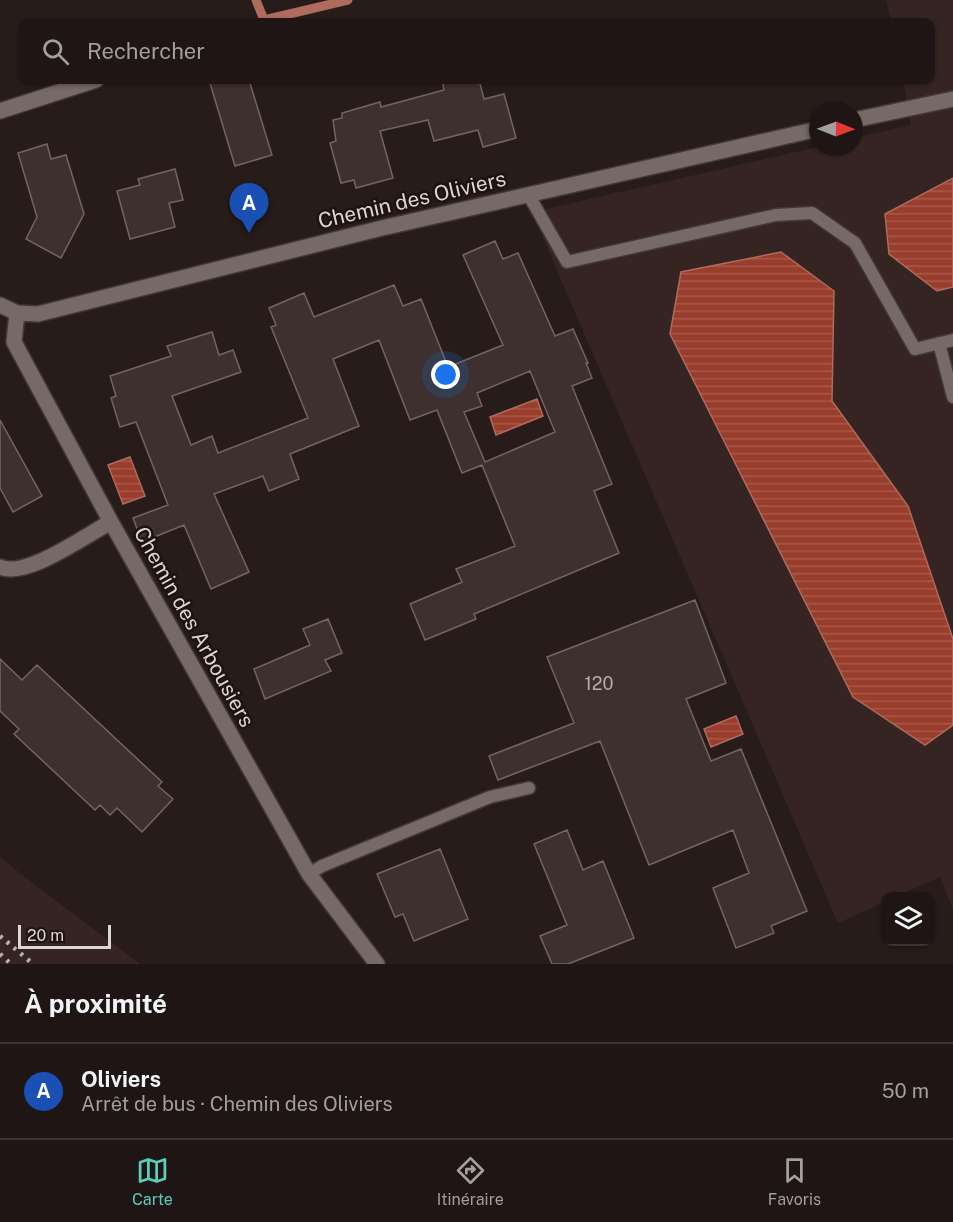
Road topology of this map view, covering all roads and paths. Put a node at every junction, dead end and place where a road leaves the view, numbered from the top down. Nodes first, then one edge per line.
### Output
1 (84, 84) edge
2 (953, 99) edge
3 (0, 111) edge
4 (863, 118) edge
5 (809, 131) edge
6 (528, 194) junction
7 (0, 305) edge
8 (17, 313) junction
9 (953, 340) edge
10 (939, 343) junction
11 (953, 397) edge
12 (111, 522) junction
13 (0, 567) edge
14 (529, 788) dead end
15 (309, 874) junction
16 (377, 964) edge

1 - 3 street
2 - 4 street
5 - 6 street, Chemin des Oliviers
6 - 8 street, Chemin des Oliviers
6 - 10 lane
7 - 8 street
8 - 12 street, Chemin des Arbousiers
9 - 10 lane
10 - 11 lane
12 - 13 street
12 - 15 street, Chemin des Arbousiers
14 - 15 lane
15 - 16 street, Chemin des Arbousiers

